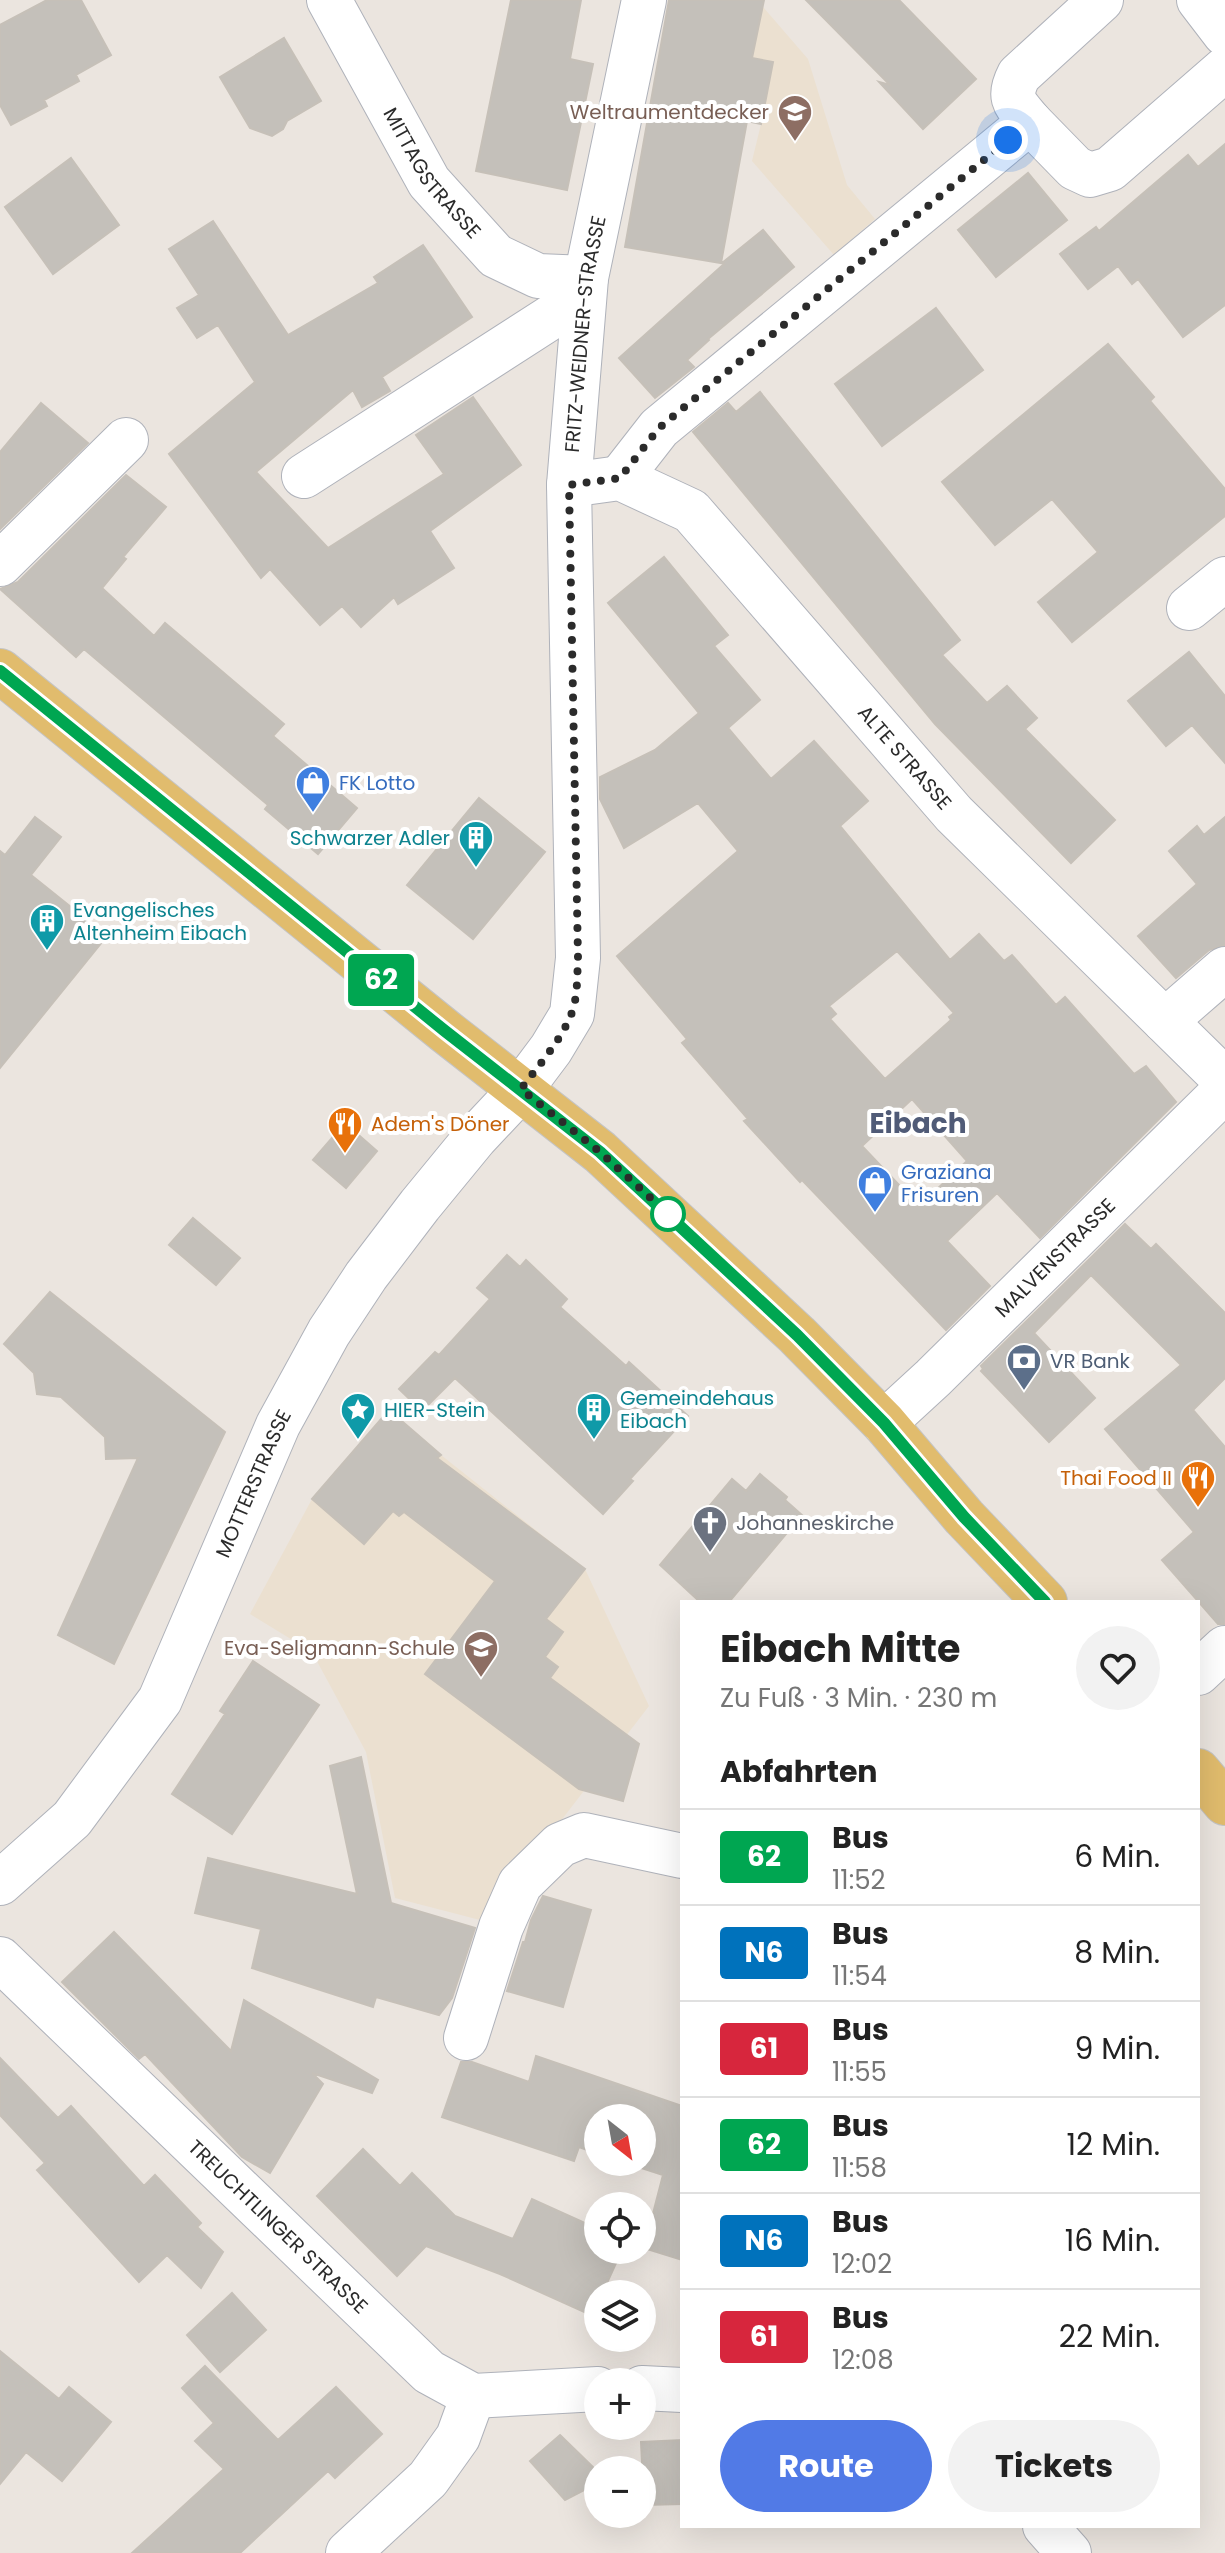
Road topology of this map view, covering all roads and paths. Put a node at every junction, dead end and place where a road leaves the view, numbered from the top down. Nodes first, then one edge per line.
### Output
1 (329, 0) edge
2 (644, 0) edge
3 (1101, 0) edge
4 (1199, 0) edge
5 (1225, 34) edge
6 (1225, 69) edge
7 (1030, 122) junction
8 (585, 287) junction
9 (126, 440) dead end
10 (304, 476) dead end
11 (620, 478) junction
12 (569, 485) junction
13 (0, 564) edge
14 (1225, 579) edge
15 (1189, 608) dead end
16 (0, 671) edge
17 (1225, 969) edge
18 (1165, 1021) junction
19 (1225, 1080) edge
20 (521, 1089) junction
21 (1225, 1090) edge
22 (884, 1423) junction
23 (1043, 1600) edge
24 (1225, 1648) edge
25 (1200, 1671) edge
26 (1200, 1773) edge
27 (1225, 1803) edge
28 (680, 1856) edge
29 (0, 1883) edge
30 (0, 1959) edge
31 (466, 2038) dead end
32 (656, 2389) edge
33 (584, 2390) edge
34 (680, 2390) edge
35 (473, 2396) junction
36 (1047, 2528) edge
37 (348, 2553) edge
38 (1069, 2553) edge

1 - 8 street, MITTAGSTRASSE
2 - 8 street, FRITZ-WEIDNER-STRASSE
3 - 7 street
4 - 5 street
6 - 7 street
7 - 11 street
8 - 10 street
8 - 12 street, FRITZ-WEIDNER-STRASSE
9 - 13 street
11 - 12 street
11 - 18 street, ALTE STRASSE
12 - 20 street, FRITZ-WEIDNER-STRASSE
14 - 15 street
16 - 20 main road
17 - 18 street
18 - 19 street, ALTE STRASSE
20 - 22 main road
20 - 29 street, MOTTERSTRASSE
21 - 22 street, MALVENSTRASSE
22 - 23 main road
24 - 25 street
26 - 27 main road
28 - 31 street
30 - 35 street, TREUCHTLINGER STRASSE
32 - 34 street
33 - 35 street
35 - 37 street
36 - 38 street

